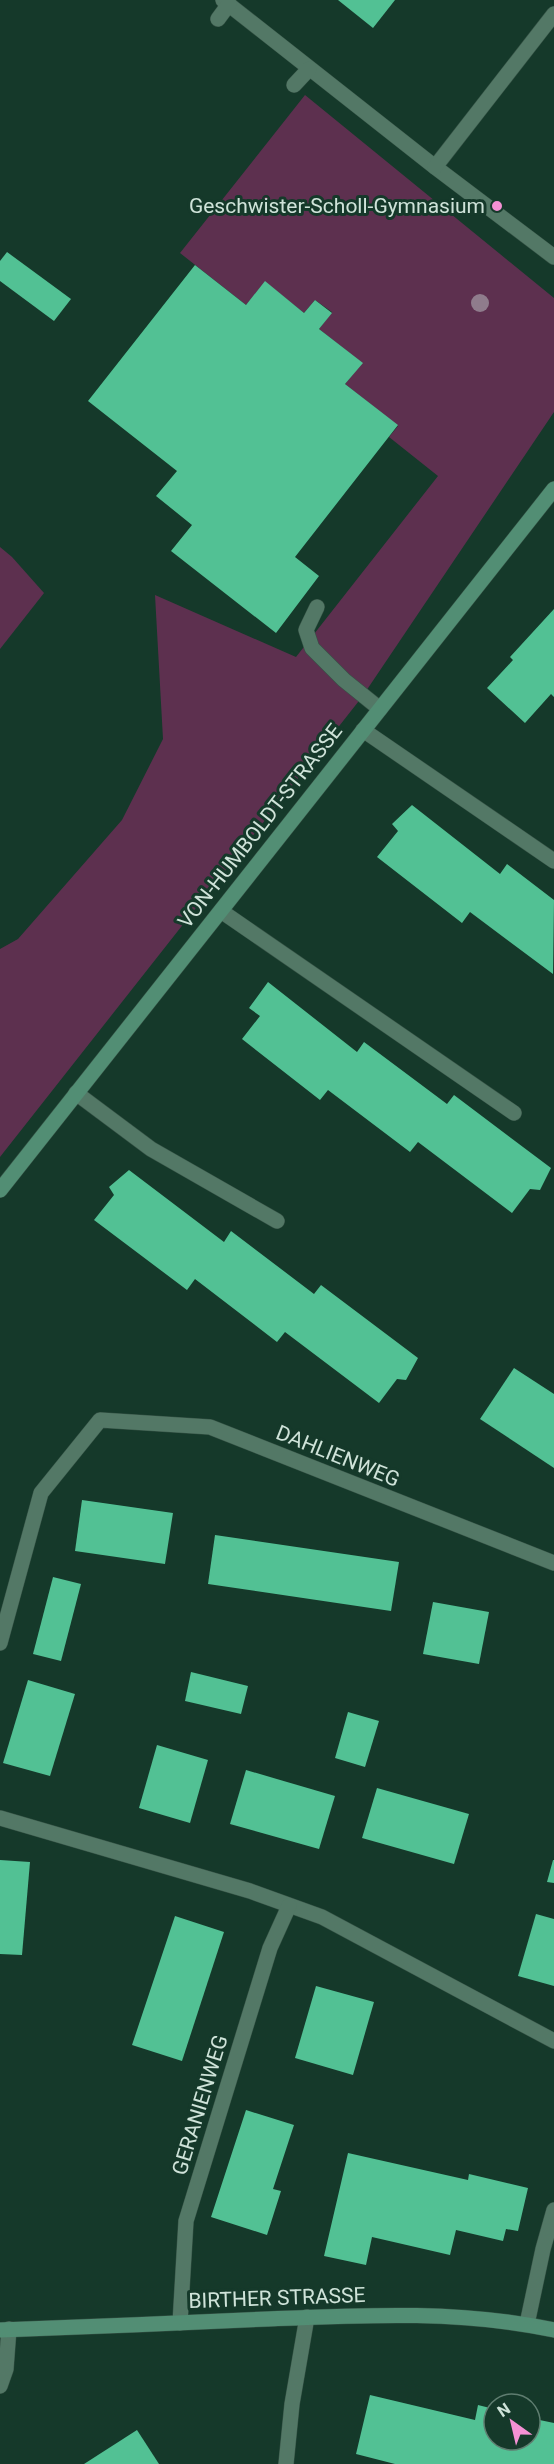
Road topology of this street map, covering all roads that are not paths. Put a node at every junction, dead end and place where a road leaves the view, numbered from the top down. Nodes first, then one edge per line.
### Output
1 (226, 2) edge
2 (554, 14) edge
3 (218, 19) dead end
4 (309, 69) junction
5 (294, 85) dead end
6 (435, 167) junction
7 (554, 257) edge
8 (554, 489) edge
9 (317, 607) dead end
10 (380, 709) junction
11 (363, 730) junction
12 (554, 861) edge
13 (220, 911) junction
14 (76, 1094) junction
15 (514, 1113) dead end
16 (0, 1190) edge
17 (277, 1221) dead end
18 (554, 1563) edge
19 (0, 1643) edge
20 (0, 1818) edge
21 (289, 1906) junction
22 (554, 2041) edge
23 (554, 2210) edge
24 (307, 2317) junction
25 (180, 2323) junction
26 (527, 2324) junction
27 (5, 2330) edge
28 (554, 2330) edge
29 (0, 2386) edge
30 (286, 2464) edge

1 - 3 street
1 - 4 street
2 - 6 street
4 - 5 street
4 - 6 street
6 - 7 street
8 - 10 street, VON-HUMBOLDT-STRASSE
9 - 10 street
10 - 11 street, VON-HUMBOLDT-STRASSE
11 - 12 street
11 - 13 street, VON-HUMBOLDT-STRASSE
13 - 14 street, VON-HUMBOLDT-STRASSE
13 - 15 street
14 - 16 street, VON-HUMBOLDT-STRASSE
14 - 17 street
18 - 19 street, DAHLIENWEG
20 - 21 street
21 - 22 street
21 - 25 street, GERANIENWEG
23 - 26 street
24 - 25 street, BIRTHER STRASSE
24 - 26 street, BIRTHER STRASSE
24 - 30 street
25 - 27 street, BIRTHER STRASSE
26 - 28 street, BIRTHER STRASSE
27 - 29 street

